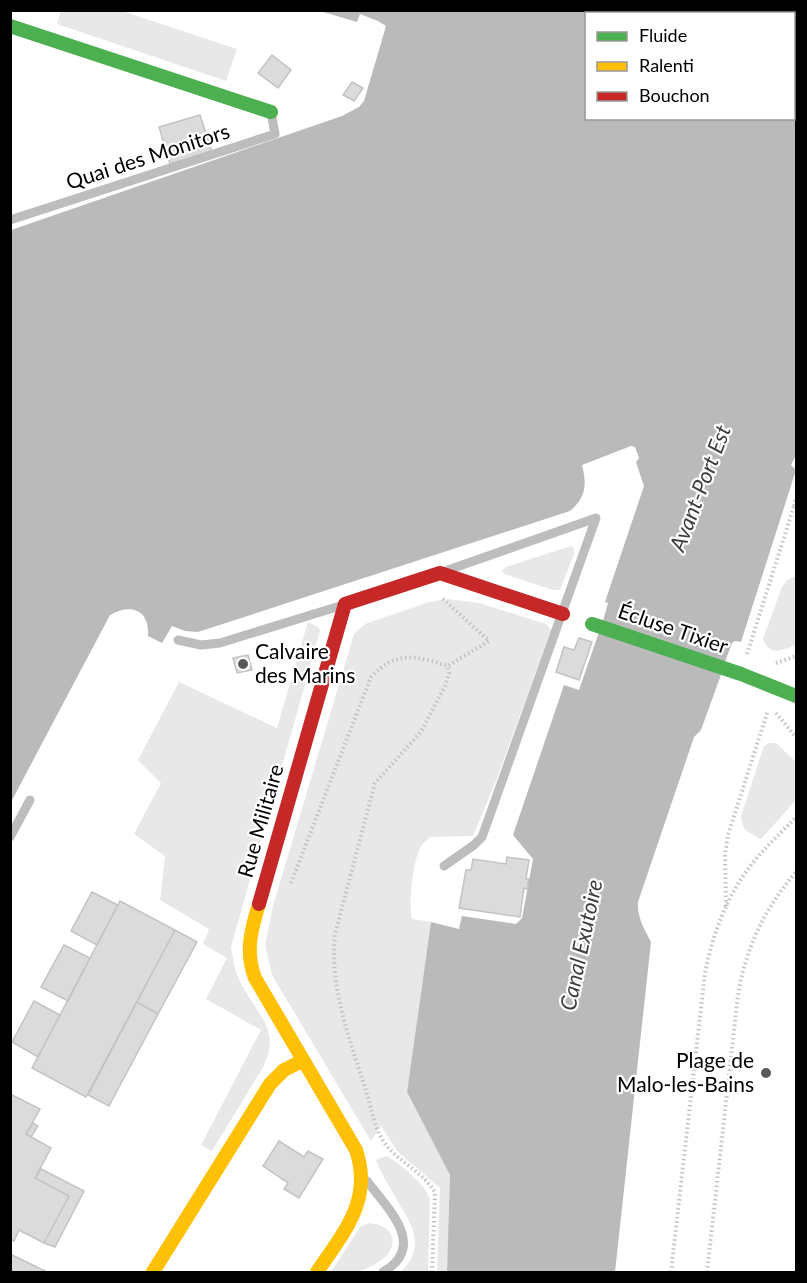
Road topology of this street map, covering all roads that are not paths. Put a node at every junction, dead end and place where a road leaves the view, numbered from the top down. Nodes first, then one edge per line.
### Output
1 (10, 26) edge
2 (272, 112) joint
3 (10, 220) edge
4 (440, 573) junction
5 (345, 604) junction
6 (568, 616) junction
7 (587, 622) dead end
8 (178, 640) dead end
9 (796, 696) edge
10 (30, 800) dead end
11 (10, 837) edge
12 (444, 866) dead end
13 (302, 1061) junction
14 (362, 1173) junction
15 (153, 1272) edge
16 (317, 1272) edge
17 (383, 1272) edge

1 - 2 street
2 - 3 lane, Quai des Monitors
4 - 5 street
4 - 6 street
4 - 6 lane
5 - 8 lane
5 - 13 street, Rue Militaire
6 - 12 lane
7 - 9 street, Écluse Tixier
10 - 11 lane
13 - 14 street, Rue Militaire
13 - 15 street
14 - 16 street, Rue Militaire
14 - 17 lane

